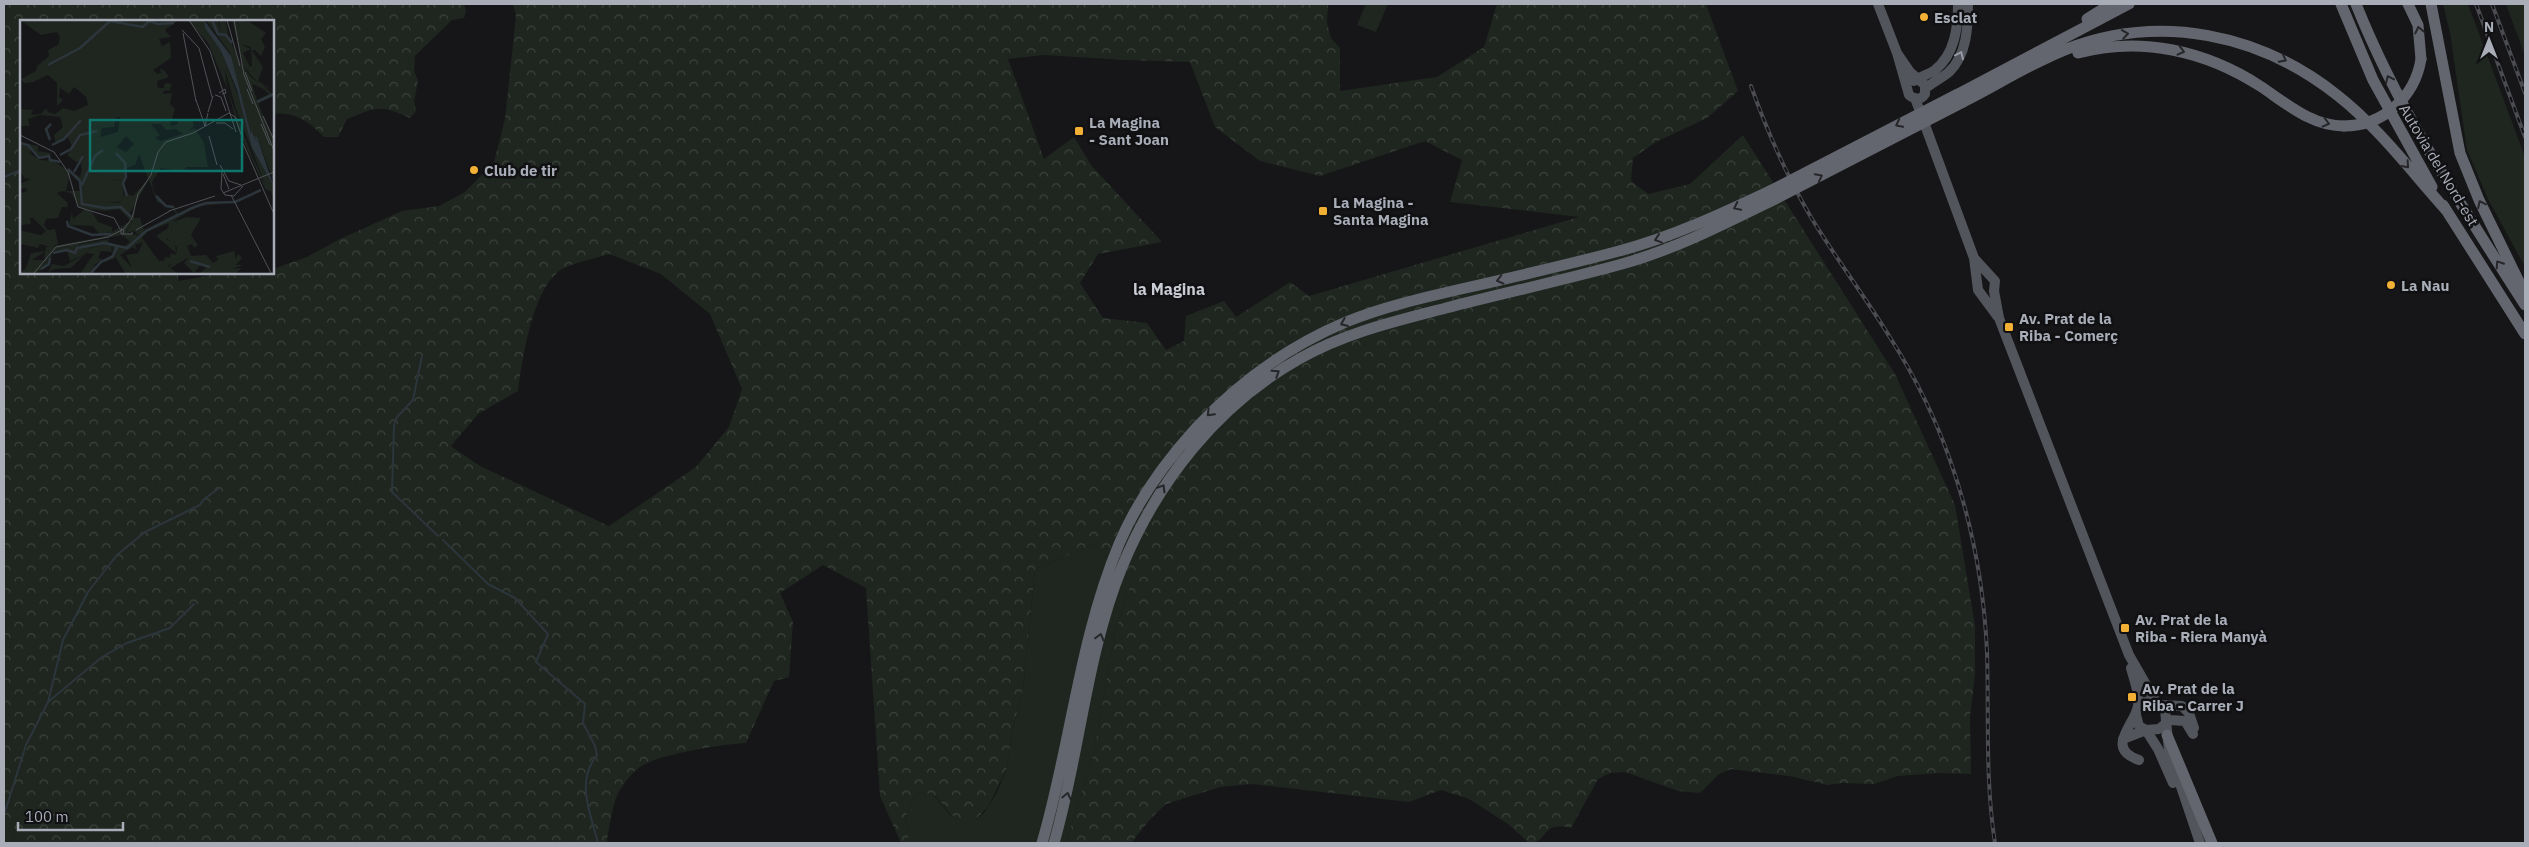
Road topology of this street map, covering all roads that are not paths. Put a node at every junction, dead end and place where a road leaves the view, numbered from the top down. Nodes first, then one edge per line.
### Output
1 (1878, 4) edge
2 (1958, 4) edge
3 (1968, 4) edge
4 (2111, 4) edge
5 (2129, 4) edge
6 (2341, 4) edge
7 (2356, 4) edge
8 (2408, 4) edge
9 (2431, 4) edge
10 (2436, 4) edge
11 (2444, 72) junction
12 (2000, 83) junction
13 (1917, 84) junction
14 (1914, 98) junction
15 (1960, 98) junction
16 (1773, 195) junction
17 (2446, 210) junction
18 (1974, 258) junction
19 (1990, 277) junction
20 (1979, 281) junction
21 (1994, 291) junction
22 (1982, 294) junction
23 (2525, 294) edge
24 (2525, 305) edge
25 (1999, 318) junction
26 (2525, 334) edge
27 (2128, 655) junction
28 (2159, 703) junction
29 (2137, 711) junction
30 (2166, 722) junction
31 (2146, 730) junction
32 (2167, 735) junction
33 (2137, 736) junction
34 (2123, 740) junction
35 (1042, 843) edge
36 (1054, 843) edge
37 (2194, 843) edge
38 (2200, 843) edge
39 (2212, 843) edge

1 - 13 main road
2 - 13 main road
13 -> 3 main road
4 - 15 highway
5 - 15 highway
6 - 17 highway, Autovia del Nord-est
24 -> 7 highway, Autovia del Nord-est
12 -> 8 highway, bridge
9 - 11 highway
10 - 11 highway
23 -> 11 highway
12 - 15 highway
12 -> 17 highway
13 - 14 main road
13 - 14 main road
14 - 18 main road
15 - 16 highway, bridge
16 -> 35 highway
36 -> 16 highway
17 - 26 highway, Autovia del Nord-est
18 - 19 main road
18 - 20 main road
19 - 20 main road
19 - 21 main road
20 - 22 main road
21 - 22 main road
21 - 25 main road
22 - 25 main road
25 - 27 main road
27 - 28 main road
27 - 29 main road
28 - 29 main road
28 - 30 main road
28 - 30 main road
29 - 31 main road
29 - 34 main road
30 - 31 main road
30 - 32 main road
31 - 33 main road
31 - 37 main road
32 - 38 main road
32 - 39 highway
33 - 34 main road
33 - 34 main road

